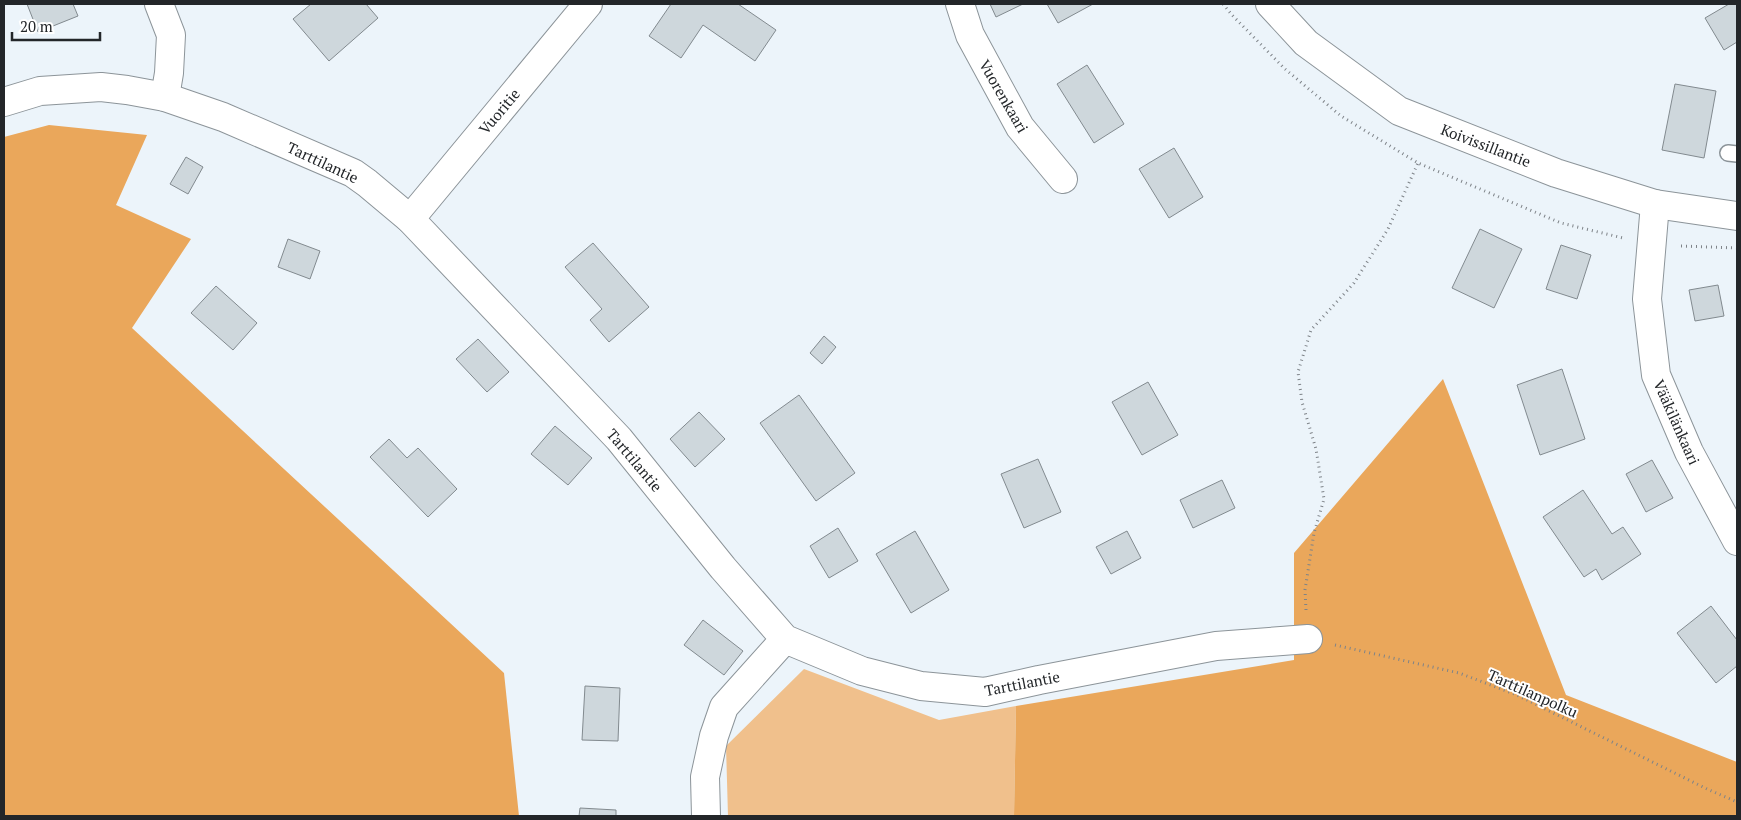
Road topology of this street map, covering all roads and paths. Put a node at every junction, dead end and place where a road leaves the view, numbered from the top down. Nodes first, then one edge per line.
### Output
1 (159, 4) edge
2 (588, 4) edge
3 (960, 4) edge
4 (1270, 4) edge
5 (165, 97) junction
6 (4, 102) edge
7 (1418, 163) dead end
8 (1062, 179) dead end
9 (1655, 204) junction
10 (1737, 216) edge
11 (410, 219) junction
12 (1737, 540) edge
13 (785, 639) junction
14 (1308, 639) junction
15 (1737, 802) edge
16 (706, 816) edge

1 - 5 street
2 - 11 street, Vuoritie
3 - 8 street, Vuorenkaari
4 - 9 street, Koivissillantie
5 - 6 street, Tarttilantie
5 - 11 street, Tarttilantie
7 - 14 path
9 - 10 street, Koivissillantie
9 - 12 street, Vääkilänkaari
11 - 13 street, Tarttilantie
13 - 14 street, Tarttilantie
13 - 16 street
14 - 15 path, Tarttilanpolku

